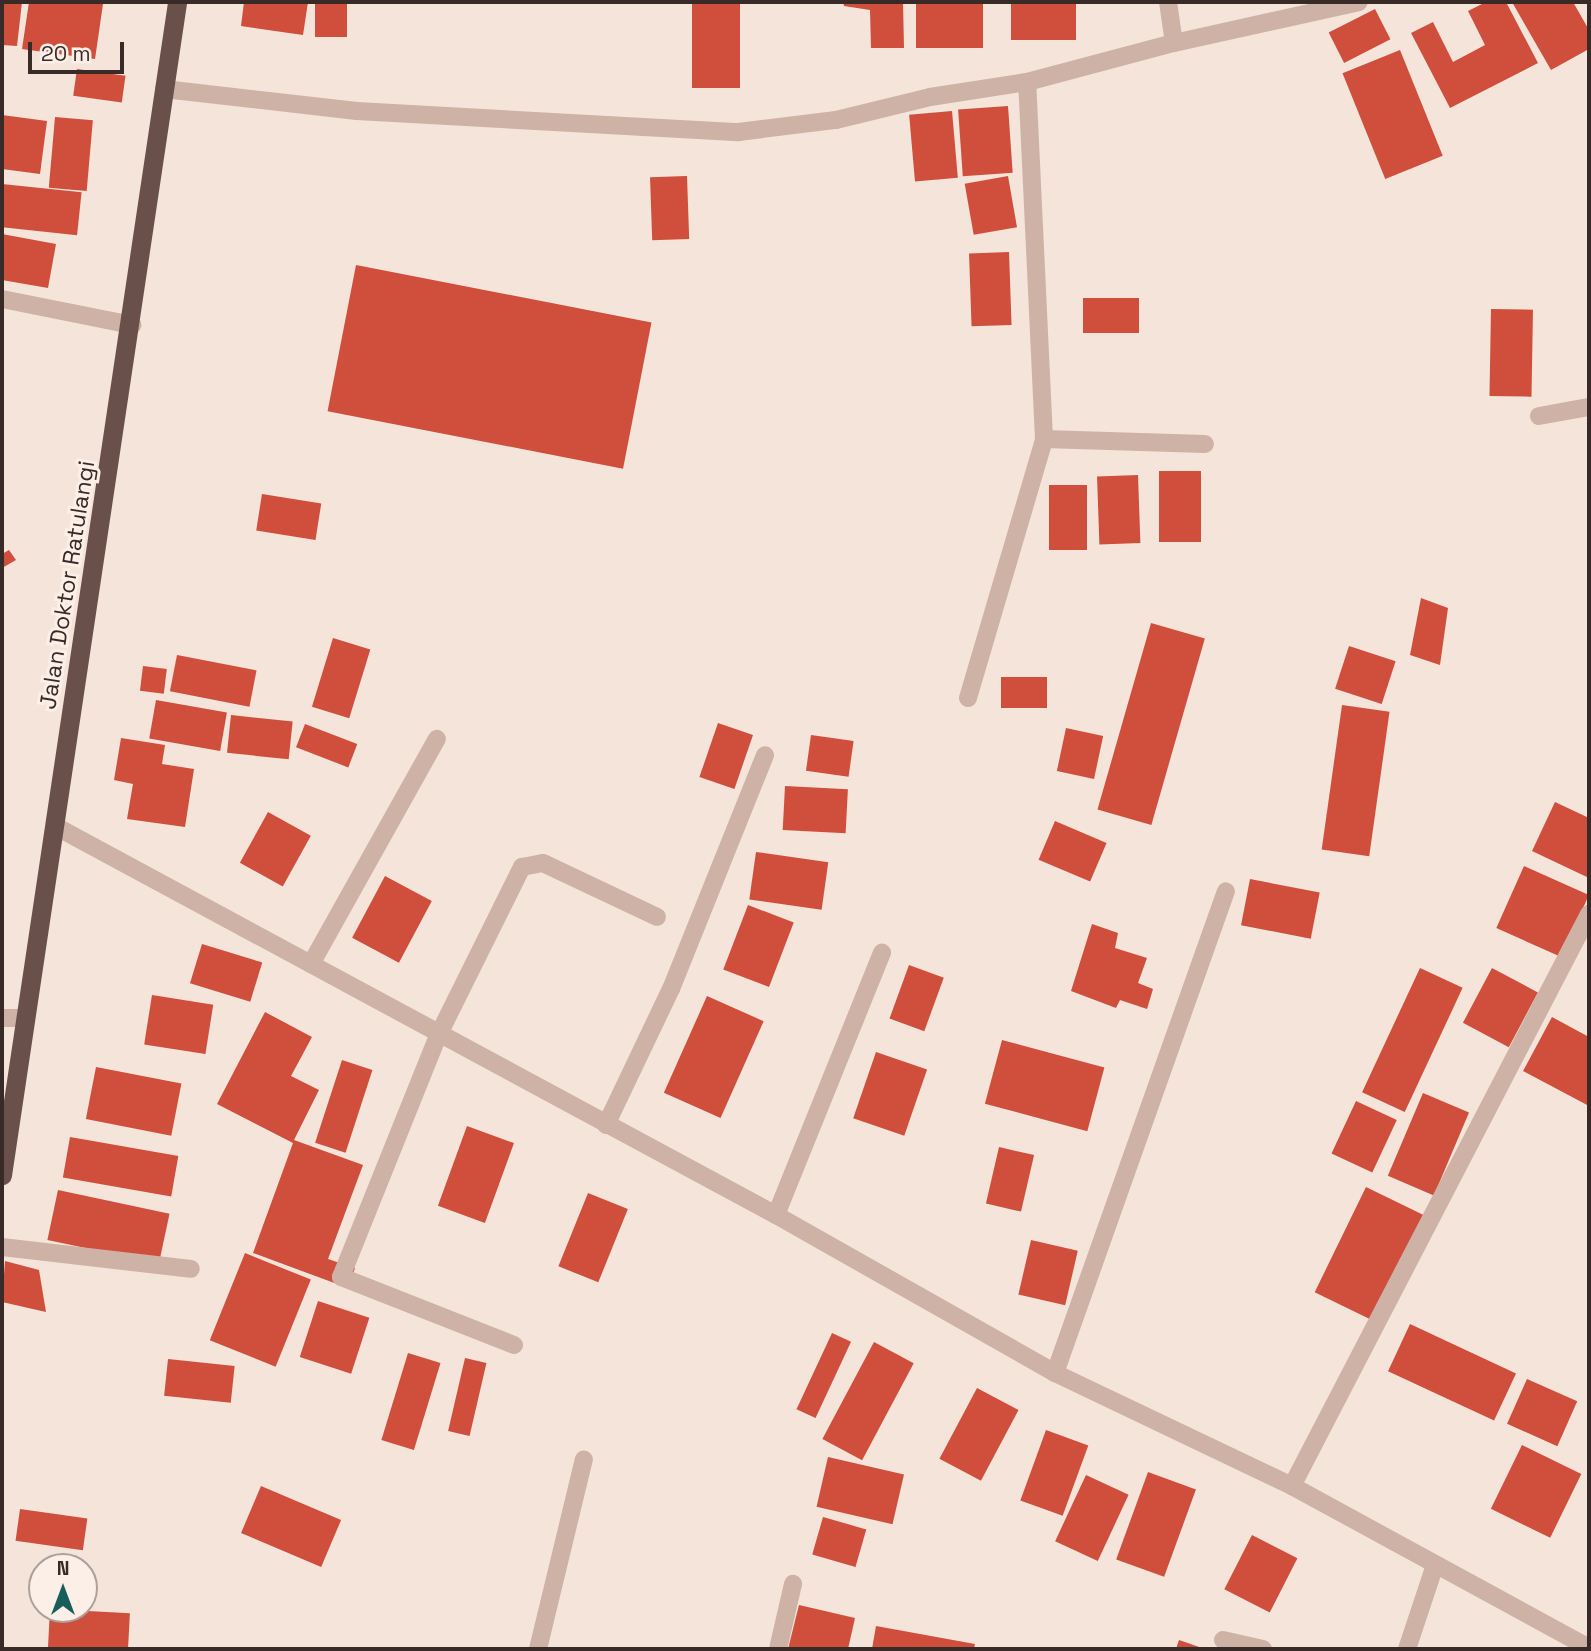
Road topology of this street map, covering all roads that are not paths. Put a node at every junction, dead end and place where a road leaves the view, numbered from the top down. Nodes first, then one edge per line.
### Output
1 (177, 2) edge
2 (1168, 2) edge
3 (1359, 2) edge
4 (1174, 43) junction
5 (1027, 82) junction
6 (164, 89) junction
7 (2, 299) edge
8 (132, 325) junction
9 (1589, 407) edge
10 (1539, 416) dead end
11 (1044, 439) junction
12 (1205, 444) dead end
13 (968, 698) dead end
14 (436, 739) dead end
15 (765, 755) dead end
16 (55, 826) junction
17 (1226, 891) dead end
18 (1589, 914) edge
19 (657, 917) dead end
20 (882, 953) dead end
21 (311, 964) junction
22 (2, 1018) edge
23 (26, 1018) junction
24 (438, 1036) junction
25 (606, 1125) junction
26 (2, 1175) edge
27 (776, 1215) junction
28 (2, 1247) edge
29 (191, 1269) dead end
30 (514, 1345) dead end
31 (1055, 1373) junction
32 (584, 1459) dead end
33 (1292, 1486) junction
34 (1436, 1565) junction
35 (793, 1584) dead end
36 (1223, 1640) dead end
37 (1562, 1641) edge
38 (1589, 1648) edge
39 (538, 1649) edge
40 (778, 1649) edge
41 (1263, 1649) edge
42 (1407, 1649) edge

1 - 6 highway, Jalan Doktor Ratulangi
2 - 4 street
3 - 4 street
4 - 5 street
5 - 6 street
5 - 11 street
6 - 8 highway, Jalan Doktor Ratulangi
7 - 8 street
8 - 16 highway, Jalan Doktor Ratulangi
9 - 10 street
11 - 12 street
11 - 13 street
14 - 21 street
15 - 25 street
16 - 21 street
16 - 23 highway, Jalan Doktor Ratulangi
17 - 31 street
18 - 33 street
19 - 24 street
20 - 27 street
21 - 24 street
22 - 23 street
23 - 26 highway, Jalan Doktor Ratulangi
24 - 25 street
24 - 30 street
25 - 27 street
27 - 31 street
28 - 29 street
31 - 33 street
32 - 39 street
33 - 34 street
34 - 37 street
34 - 42 street
35 - 40 street
36 - 41 street
37 - 38 street

